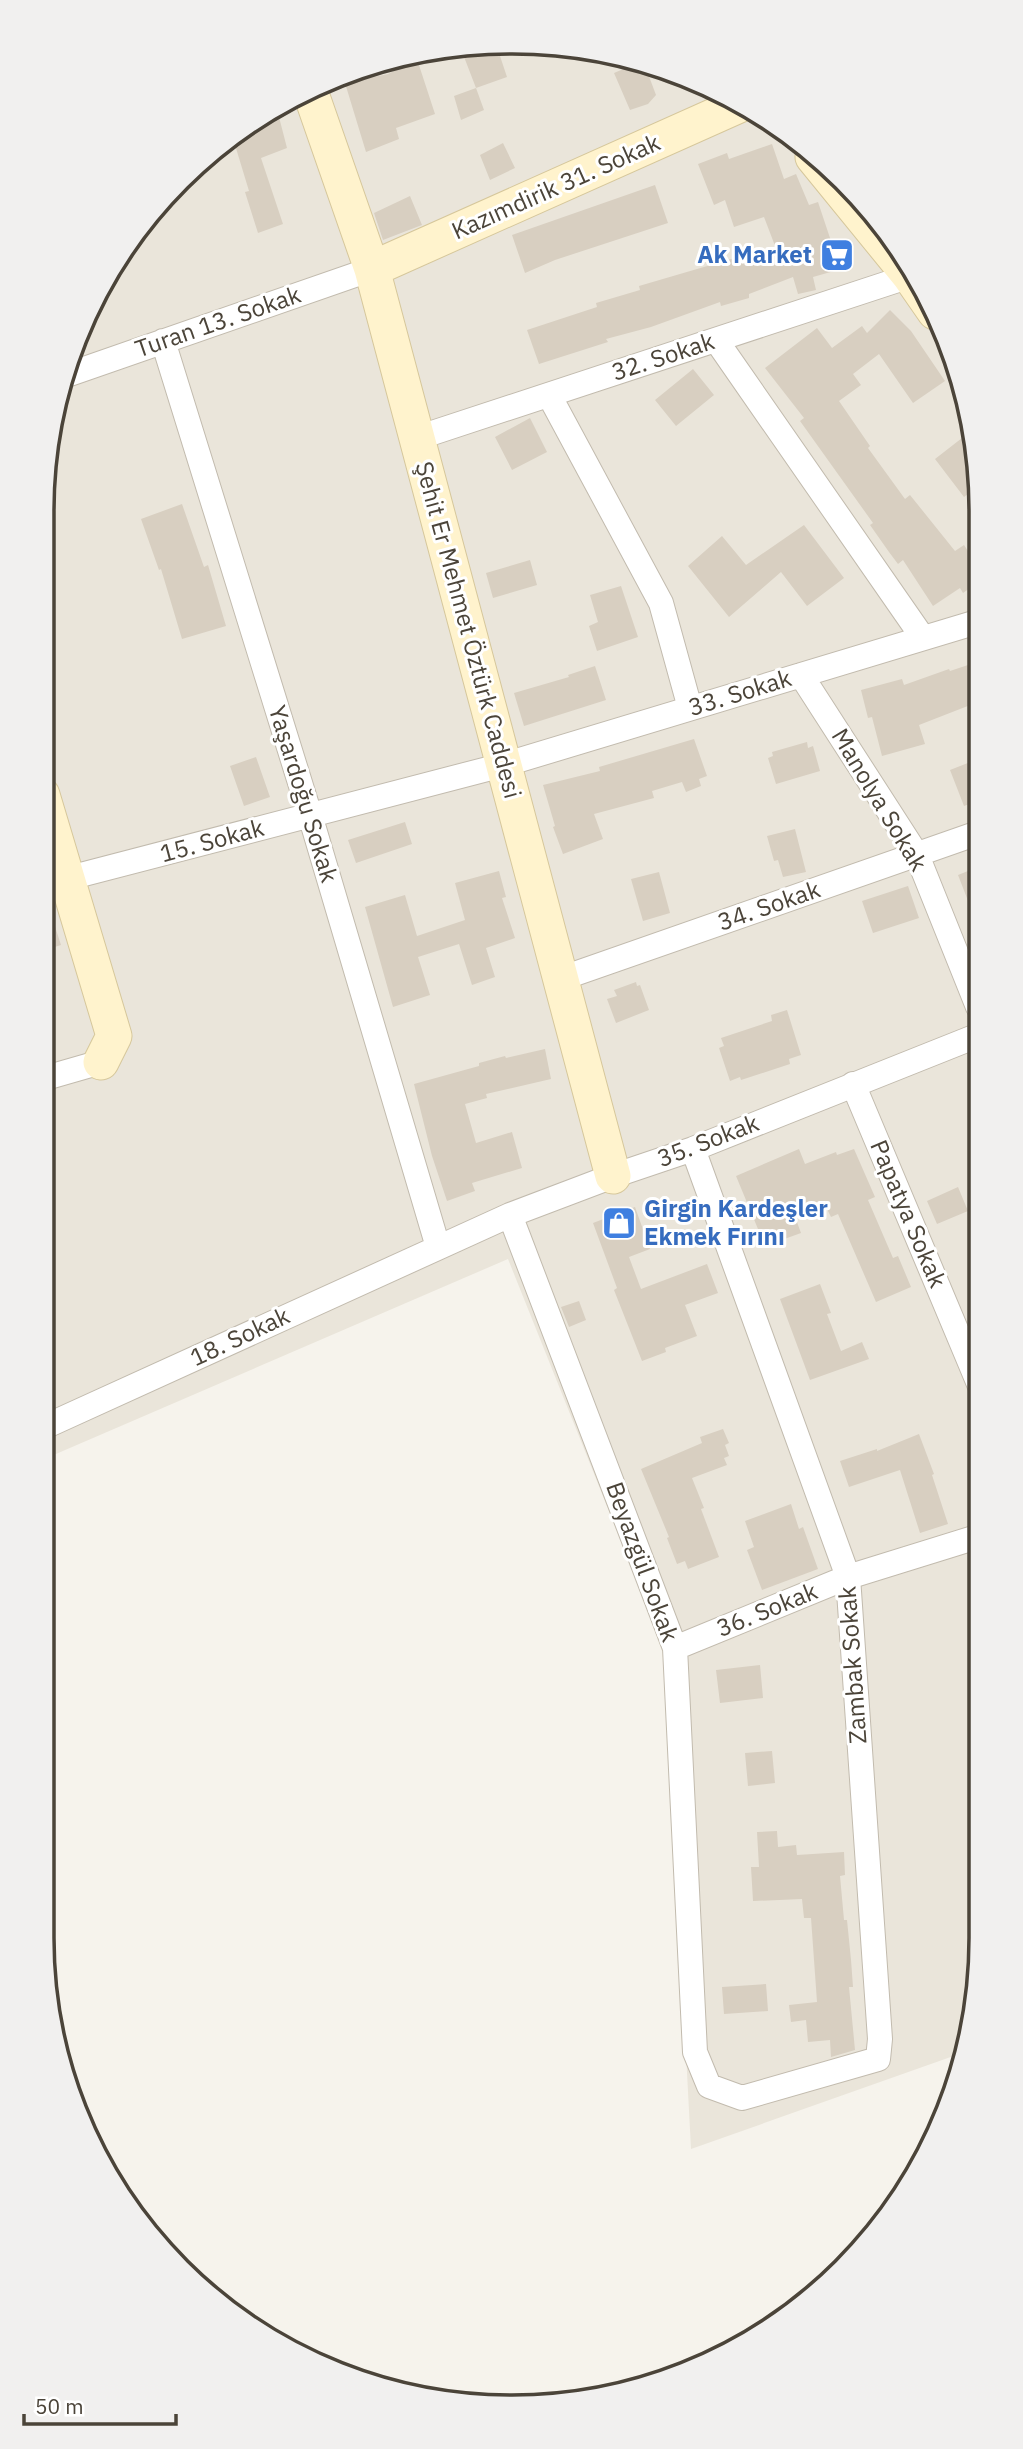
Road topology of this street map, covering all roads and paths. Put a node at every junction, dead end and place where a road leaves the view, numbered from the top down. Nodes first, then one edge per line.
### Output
1 (313, 99) edge
2 (729, 110) edge
3 (372, 269) junction
4 (904, 278) edge
5 (716, 340) junction
6 (163, 341) junction
7 (77, 371) edge
8 (549, 395) junction
9 (417, 438) junction
10 (969, 624) edge
11 (923, 638) junction
12 (801, 675) junction
13 (690, 708) junction
14 (503, 765) junction
15 (310, 815) junction
16 (969, 836) edge
17 (917, 855) junction
18 (54, 882) edge
19 (560, 979) junction
20 (969, 985) edge
21 (969, 1039) edge
22 (101, 1062) joint
23 (54, 1076) edge
24 (853, 1084) junction
25 (693, 1149) junction
26 (612, 1176) junction
27 (510, 1215) junction
28 (438, 1247) junction
29 (969, 1360) edge
30 (54, 1423) edge
31 (969, 1539) edge
32 (848, 1577) junction
33 (675, 1648) junction
34 (880, 2039) joint

1 - 3 street, Şehit Er Mehmet Öztürk Caddesi
2 - 3 street, Kazımdirik 31. Sokak
3 - 6 street, Turan 13. Sokak
3 - 9 street, Şehit Er Mehmet Öztürk Caddesi
4 - 5 street, 32. Sokak
5 - 8 street, 32. Sokak
5 - 11 street
6 - 7 street, Turan 13. Sokak
6 - 15 street, Yaşardoğu Sokak
8 - 9 street, 32. Sokak
8 - 13 street
9 - 14 street, Şehit Er Mehmet Öztürk Caddesi
10 - 11 street, 33. Sokak
11 - 12 street, 33. Sokak
12 - 13 street, 33. Sokak
12 - 17 street, Manolya Sokak
13 - 14 street, 33. Sokak
14 - 15 street, 15. Sokak
14 - 19 street, Şehit Er Mehmet Öztürk Caddesi
15 - 18 street, 15. Sokak
15 - 28 street, Yaşardoğu Sokak
16 - 17 street, 34. Sokak
17 - 19 street, 34. Sokak
17 - 20 street, Manolya Sokak
18 - 22 street
19 - 26 street, Şehit Er Mehmet Öztürk Caddesi
21 - 24 street, 35. Sokak
22 - 23 street
24 - 25 street, 35. Sokak
24 - 29 street, Papatya Sokak
25 - 26 street, 35. Sokak
25 - 32 street, Zambak Sokak
26 - 27 street, 35. Sokak
27 - 28 street, 35. Sokak
27 - 33 street, Beyazgül Sokak
28 - 30 street, 18. Sokak
31 - 32 street, 36. Sokak
32 - 33 street, 36. Sokak
32 - 34 street, Zambak Sokak
33 - 34 street, Beyazgül Sokak

